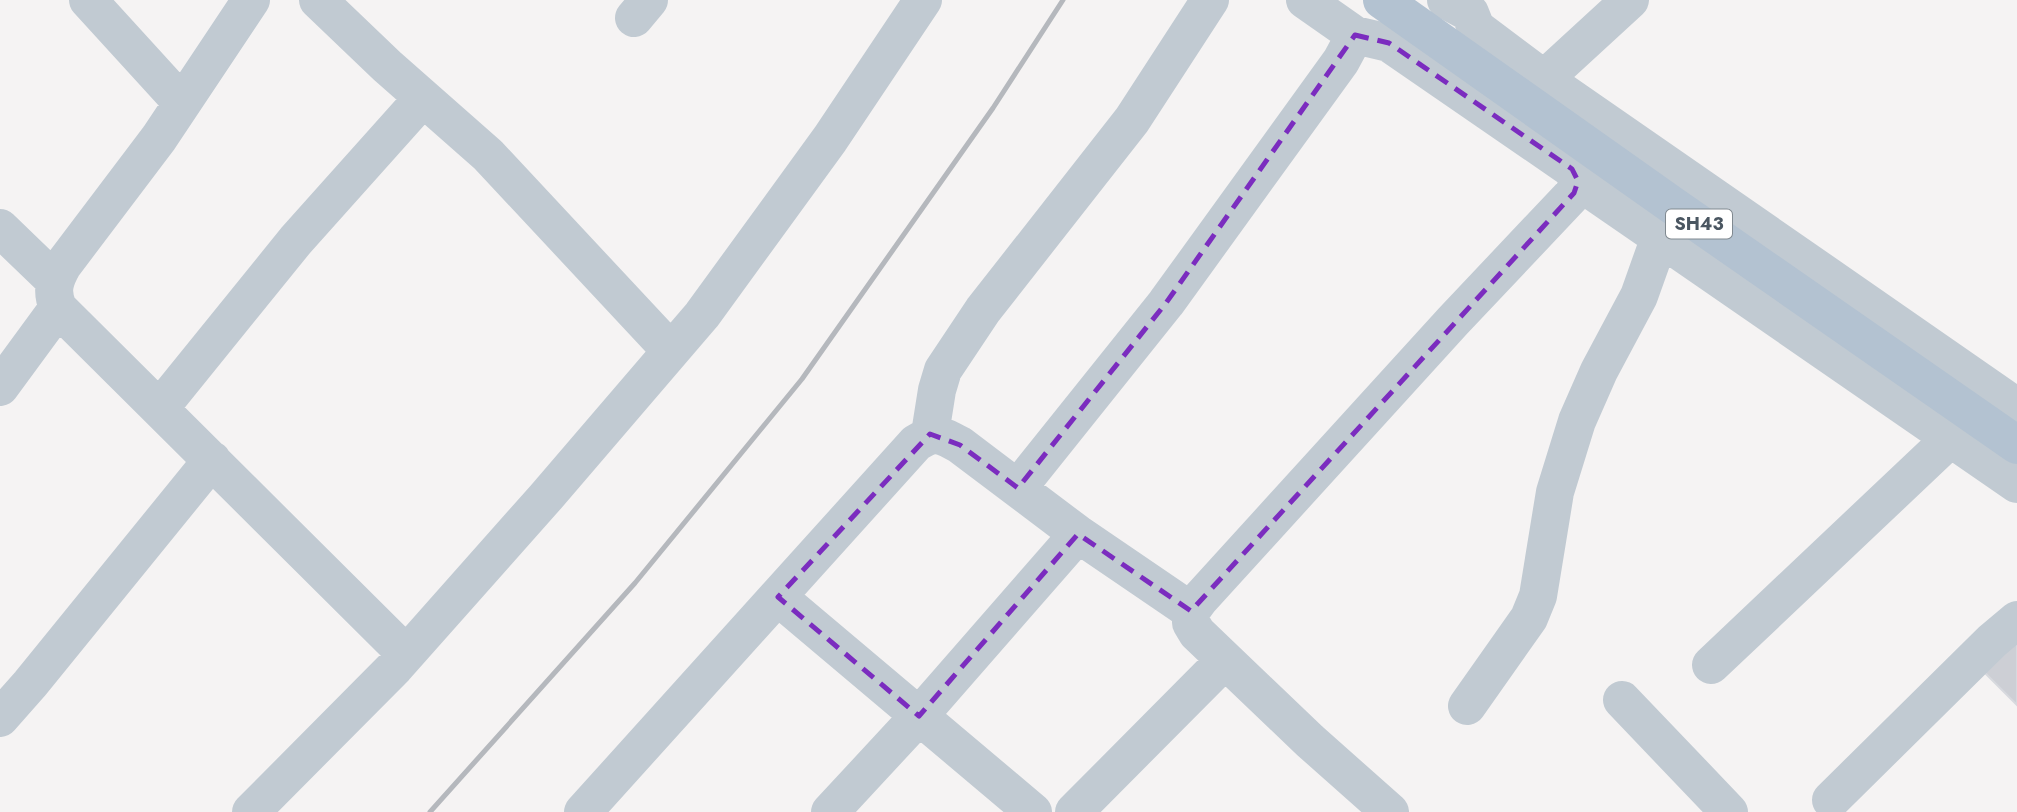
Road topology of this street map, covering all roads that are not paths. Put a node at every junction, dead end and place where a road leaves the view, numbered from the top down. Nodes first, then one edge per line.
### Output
1 (88, 0) edge
2 (251, 0) edge
3 (318, 0) edge
4 (923, 0) edge
5 (1210, 0) edge
6 (1305, 0) edge
7 (1382, 0) edge
8 (1630, 0) edge
9 (1465, 4) edge
10 (1356, 35) junction
11 (1544, 79) junction
12 (424, 98) junction
13 (182, 103) junction
14 (1577, 178) junction
15 (1660, 237) junction
16 (5, 244) edge
17 (56, 294) junction
18 (671, 351) junction
19 (0, 387) edge
20 (2017, 407) edge
21 (160, 408) junction
22 (930, 434) junction
23 (1951, 438) junction
24 (2017, 445) edge
25 (212, 460) junction
26 (2017, 484) edge
27 (1018, 488) junction
28 (1079, 534) junction
29 (778, 597) junction
30 (1191, 611) junction
31 (2017, 620) edge
32 (406, 654) junction
33 (1224, 661) junction
34 (1711, 665) dead end
35 (1622, 700) dead end
36 (1467, 706) dead end
37 (919, 716) junction
38 (0, 718) edge
39 (1831, 800) dead end
40 (1368, 805) edge
41 (251, 812) edge
42 (583, 812) edge
43 (830, 812) edge
44 (1031, 812) edge
45 (1074, 812) edge
46 (1729, 812) edge

1 - 13 street
2 - 13 street
3 - 12 street
4 - 18 street
5 - 22 street
6 - 10 street
7 - 24 main road, SH43
8 - 11 street
9 - 11 street
10 - 14 street
10 - 27 street
11 - 20 street
12 - 18 street
12 - 21 street
13 - 17 street
14 - 15 street
14 - 30 street
15 - 23 street
15 - 36 street
16 - 17 street
17 - 19 street
17 - 21 street
18 - 32 street
21 - 25 street
22 - 27 street
22 - 29 street
23 - 26 street
23 - 34 street
25 - 32 street
25 - 38 street
27 - 28 street
28 - 30 street
28 - 37 street
29 - 37 street
29 - 42 street
30 - 33 street
31 - 39 street
32 - 41 street
33 - 40 street
33 - 45 street
35 - 46 street
37 - 43 street
37 - 44 street

